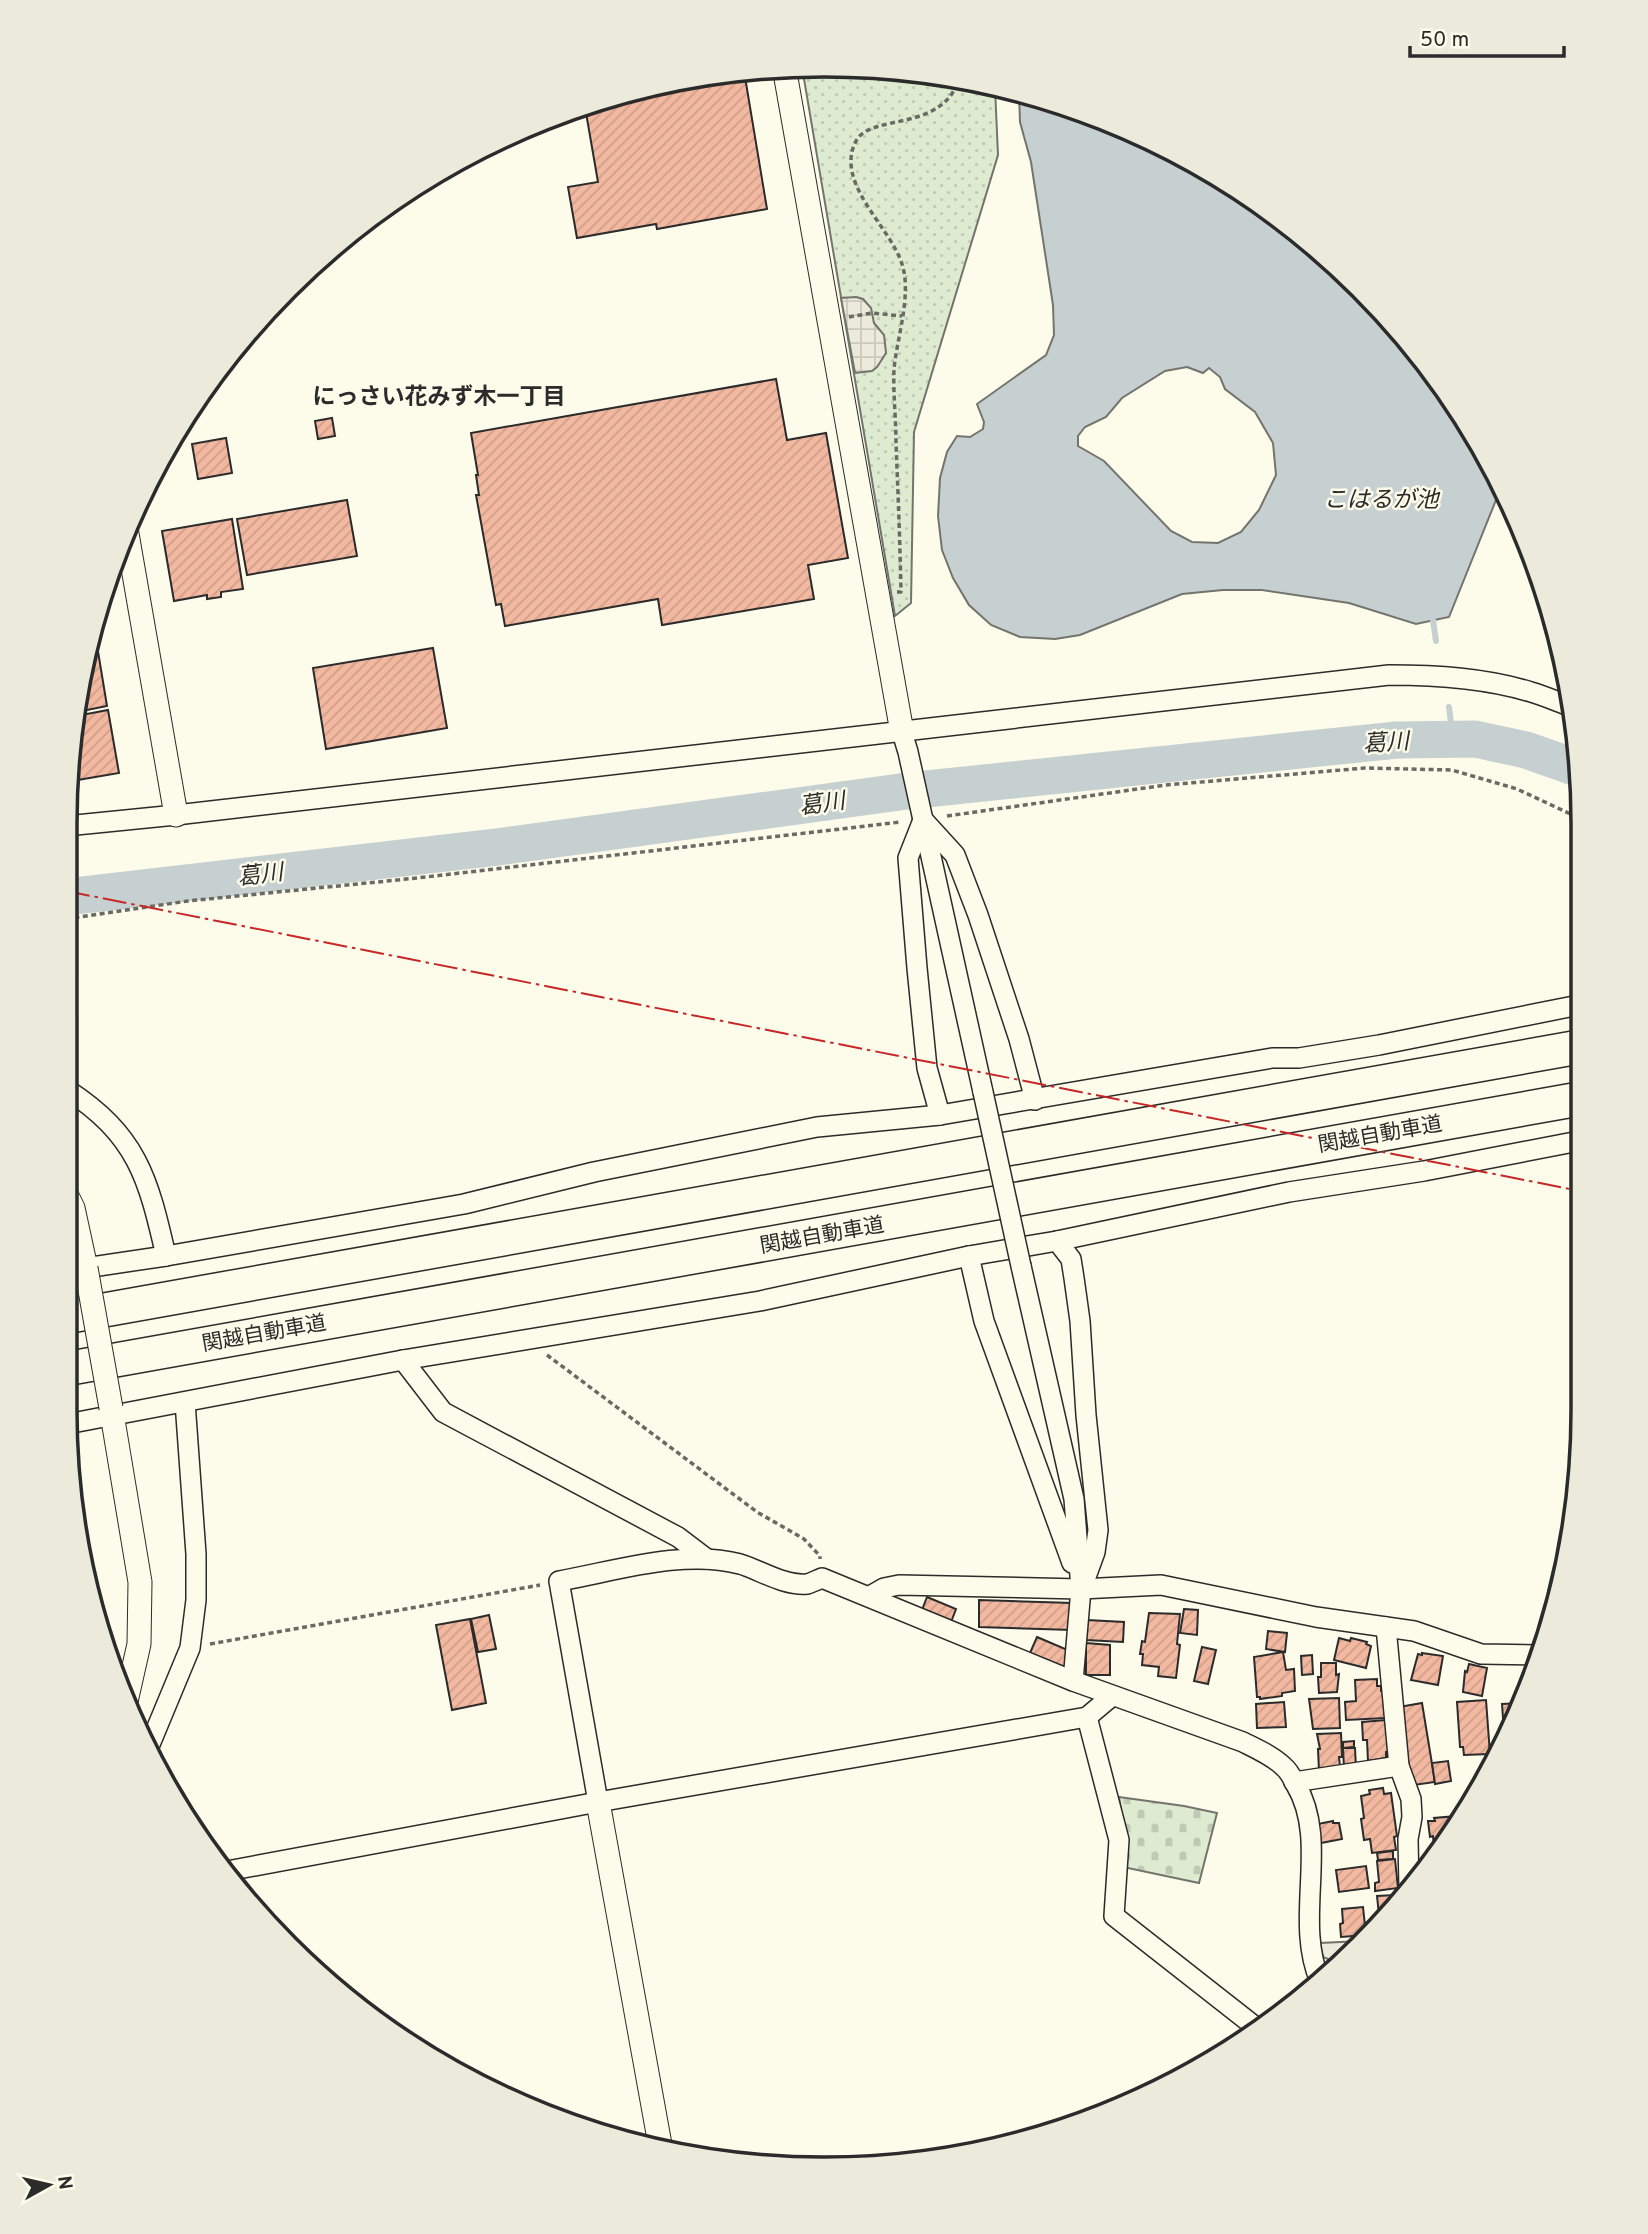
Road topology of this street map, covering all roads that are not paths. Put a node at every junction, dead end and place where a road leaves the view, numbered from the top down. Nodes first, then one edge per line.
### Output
1 (786, 79) edge
2 (129, 551) edge
3 (1561, 703) edge
4 (905, 742) junction
5 (176, 815) junction
6 (922, 817) junction
7 (77, 825) edge
8 (1571, 1006) edge
9 (1571, 1047) edge
10 (77, 1096) edge
11 (1035, 1100) junction
12 (1571, 1100) edge
13 (940, 1115) junction
14 (1571, 1143) edge
15 (1057, 1241) junction
16 (166, 1256) junction
17 (969, 1256) junction
18 (77, 1269) edge
19 (77, 1273) edge
20 (77, 1315) edge
21 (403, 1360) junction
22 (77, 1367) edge
23 (185, 1402) junction
24 (112, 1412) junction
25 (77, 1421) edge
26 (708, 1559) junction
27 (1081, 1589) junction
28 (870, 1596) junction
29 (1386, 1627) junction
30 (1529, 1655) edge
31 (1073, 1681) junction
32 (130, 1685) edge
33 (1112, 1696) junction
34 (1087, 1717) junction
35 (153, 1737) edge
36 (1399, 1766) junction
37 (1294, 1782) junction
38 (598, 1802) junction
39 (235, 1870) edge
40 (1409, 1875) edge
41 (1321, 1968) edge
42 (1250, 2023) edge
43 (659, 2139) edge

1 - 4 street
2 - 5 street
3 - 4 street
4 - 5 street
4 - 6 street
5 - 7 street
6 - 11 street
6 - 13 street
6 - 27 street, bridge
8 - 11 street
9 - 20 highway
10 - 16 street
11 - 13 street
12 - 22 highway, 関越自動車道
13 - 16 street
14 - 15 street
15 - 17 street
15 - 27 street
16 - 18 street
17 - 21 street
17 - 27 street
19 - 24 street, bridge
21 - 23 street
21 - 26 street
23 - 24 street
23 - 35 street
24 - 25 street
24 - 32 street
26 - 28 street
26 - 38 street
27 - 28 street
27 - 29 street
27 - 31 street
28 - 31 street
29 - 30 street
29 - 36 street
31 - 33 street
33 - 34 street
33 - 37 street
34 - 38 street
34 - 42 street
36 - 37 street
36 - 40 street
37 - 41 street
38 - 39 street
38 - 43 street

